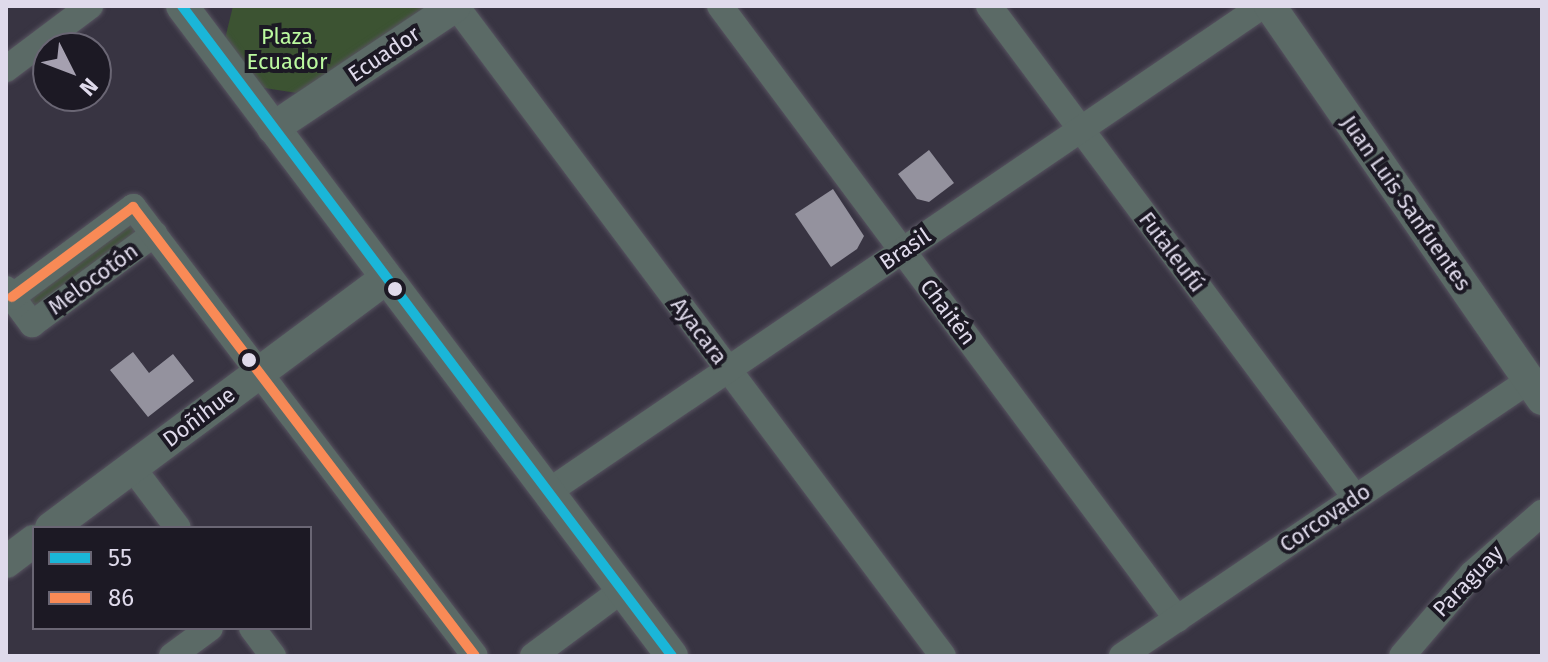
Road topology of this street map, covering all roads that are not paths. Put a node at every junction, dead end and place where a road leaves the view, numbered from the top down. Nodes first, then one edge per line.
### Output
1 (90, 6) edge
2 (456, 6) edge
3 (720, 6) edge
4 (989, 6) edge
5 (1262, 6) edge
6 (1270, 6) edge
7 (195, 11) edge
8 (11, 56) edge
9 (273, 128) junction
10 (1081, 129) junction
11 (154, 234) junction
12 (902, 251) junction
13 (386, 278) junction
14 (9, 293) edge
15 (728, 369) junction
16 (260, 372) junction
17 (1535, 390) edge
18 (132, 467) junction
19 (548, 492) junction
20 (1355, 497) junction
21 (1542, 513) edge
22 (54, 526) edge
23 (176, 526) edge
24 (622, 590) junction
25 (1177, 619) junction
26 (207, 630) edge
27 (254, 630) edge
28 (1412, 651) edge
29 (172, 656) edge
30 (273, 656) edge
31 (475, 656) edge
32 (533, 656) edge
33 (672, 656) edge
34 (943, 656) edge
35 (1122, 656) edge

1 - 8 street
2 - 9 street, Ecuador
2 - 15 street, Ayacara
3 - 12 street, Chaitén
4 - 10 street, Futaleufú
5 - 10 street, Brasil
6 - 17 street, Juan Luis Sanfuentes
7 - 9 street
9 - 13 street
10 - 12 street, Brasil
10 - 20 street, Futaleufú
11 - 14 street, Melocotón
11 - 14 street, Melocotón
11 - 16 street
12 - 15 street, Brasil
12 - 25 street, Chaitén
13 - 16 street, Doñihue
13 - 19 street
15 - 19 street, Brasil
15 - 34 street, Ayacara
16 - 18 street, Doñihue
16 - 31 street
17 - 20 street, Corcovado
18 - 22 street, Doñihue
18 - 23 street
19 - 24 street
20 - 25 street, Corcovado
21 - 28 street, Paraguay
24 - 32 street
24 - 33 street
25 - 35 street, Corcovado
26 - 29 street
27 - 30 street

